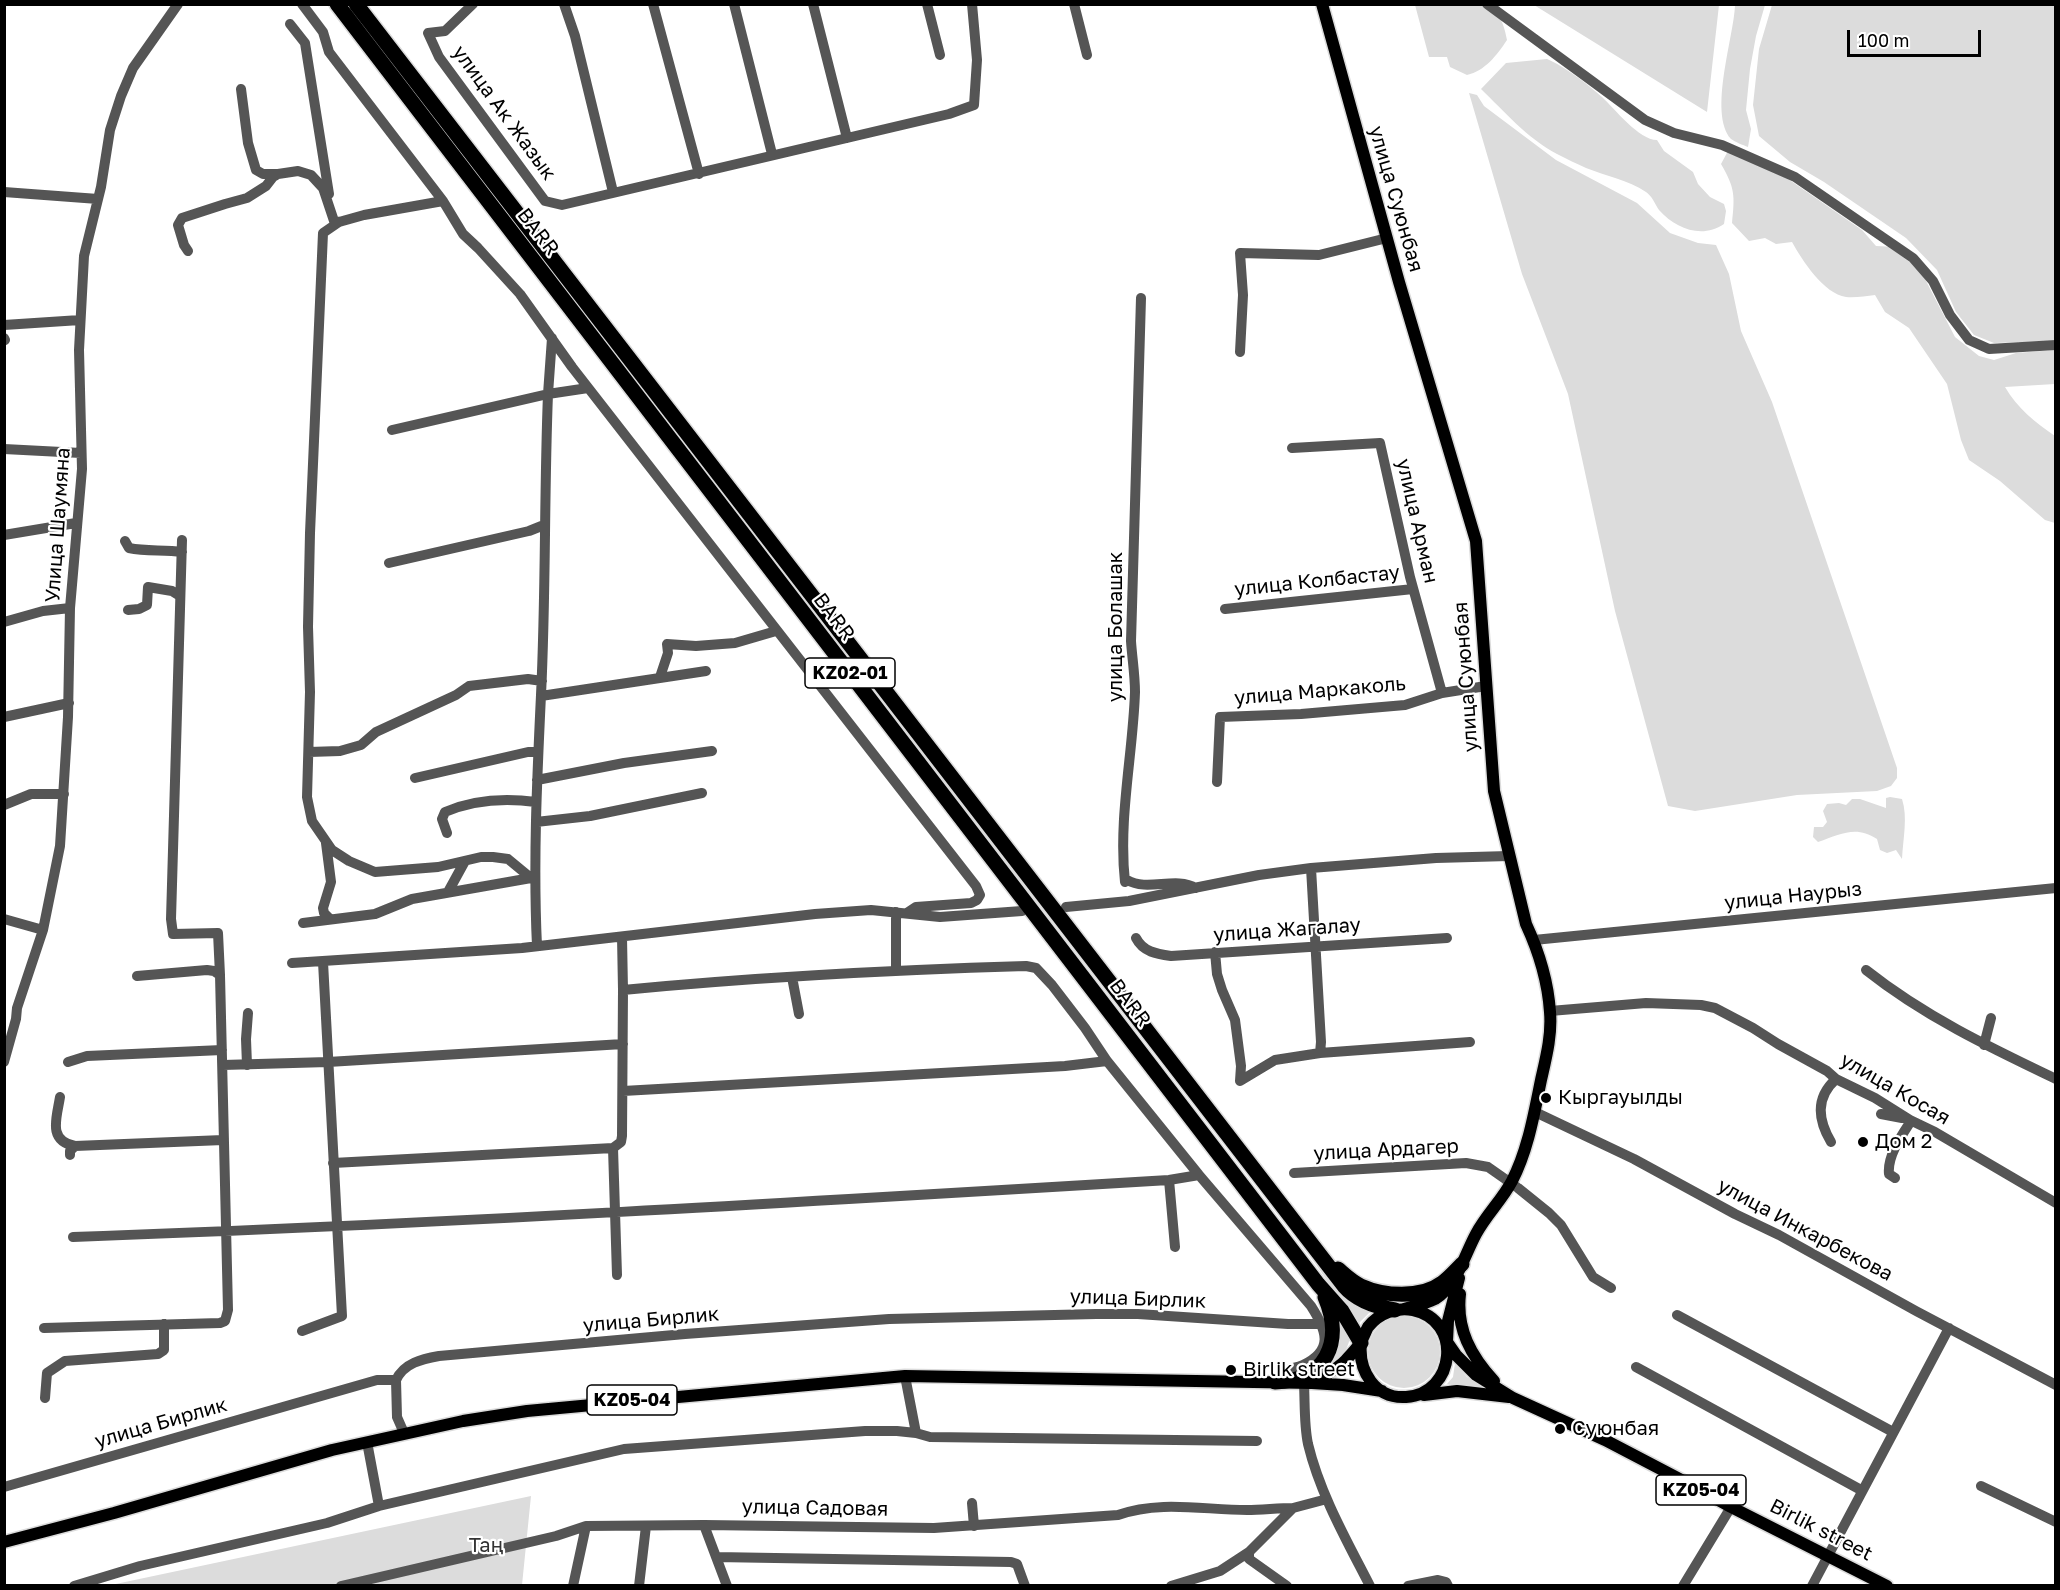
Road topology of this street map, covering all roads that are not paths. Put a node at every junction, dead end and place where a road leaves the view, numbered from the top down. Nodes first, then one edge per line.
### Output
1 (178, 4) edge
2 (302, 4) edge
3 (337, 4) edge
4 (356, 4) edge
5 (473, 4) edge
6 (564, 4) edge
7 (653, 4) edge
8 (734, 4) edge
9 (813, 4) edge
10 (927, 4) edge
11 (972, 4) edge
12 (1074, 4) edge
13 (1322, 4) edge
14 (1487, 4) edge
15 (290, 24) dead end
16 (939, 55) dead end
17 (1087, 55) dead end
18 (241, 89) dead end
19 (847, 138) junction
20 (772, 154) junction
21 (278, 174) junction
22 (699, 174) junction
23 (4, 192) edge
24 (613, 192) junction
25 (98, 199) junction
26 (443, 201) junction
27 (328, 207) junction
28 (339, 222) junction
29 (1387, 238) junction
30 (188, 251) dead end
31 (1142, 298) dead end
32 (80, 320) junction
33 (4, 326) edge
34 (552, 338) junction
35 (2055, 345) edge
36 (1240, 352) dead end
37 (588, 388) junction
38 (548, 394) junction
39 (392, 430) dead end
40 (1292, 448) dead end
41 (4, 449) edge
42 (81, 453) junction
43 (76, 523) junction
44 (544, 525) junction
45 (4, 535) edge
46 (182, 540) dead end
47 (125, 541) dead end
48 (182, 552) junction
49 (389, 563) dead end
50 (1413, 589) junction
51 (180, 596) junction
52 (70, 608) junction
53 (1225, 609) dead end
54 (128, 610) dead end
55 (4, 622) edge
56 (776, 631) junction
57 (706, 670) dead end
58 (660, 677) junction
59 (542, 681) junction
60 (1486, 686) junction
61 (1442, 693) junction
62 (541, 696) junction
63 (69, 703) junction
64 (4, 717) edge
65 (712, 751) dead end
66 (309, 752) junction
67 (538, 752) junction
68 (415, 778) dead end
69 (537, 780) junction
70 (1217, 782) dead end
71 (702, 793) dead end
72 (64, 794) junction
73 (536, 802) junction
74 (4, 805) edge
75 (536, 822) junction
76 (447, 833) dead end
77 (326, 843) junction
78 (1509, 856) junction
79 (465, 861) junction
80 (1311, 868) junction
81 (533, 878) junction
82 (1196, 888) junction
83 (2055, 888) edge
84 (448, 892) junction
85 (1066, 907) dead end
86 (1022, 912) dead end
87 (901, 913) junction
88 (4, 919) edge
89 (330, 919) junction
90 (303, 923) dead end
91 (43, 930) junction
92 (622, 937) junction
93 (1136, 938) dead end
94 (1447, 938) dead end
95 (1534, 940) junction
96 (1316, 945) junction
97 (537, 946) junction
98 (1215, 952) junction
99 (323, 962) junction
100 (292, 963) dead end
101 (896, 970) junction
102 (1866, 970) dead end
103 (220, 975) junction
104 (137, 976) dead end
105 (792, 977) junction
106 (623, 990) junction
107 (1550, 1011) junction
108 (248, 1013) dead end
109 (799, 1014) dead end
110 (4, 1016) edge
111 (1991, 1018) dead end
112 (16, 1019) junction
113 (1470, 1042) dead end
114 (623, 1044) junction
115 (1984, 1045) junction
116 (222, 1050) junction
117 (1320, 1053) junction
118 (1107, 1061) junction
119 (4, 1062) edge
120 (68, 1062) dead end
121 (328, 1062) junction
122 (223, 1065) junction
123 (247, 1065) junction
124 (1836, 1079) junction
125 (2055, 1079) edge
126 (622, 1091) junction
127 (60, 1097) dead end
128 (1535, 1112) junction
129 (1881, 1113) dead end
130 (1910, 1120) junction
131 (223, 1140) junction
132 (1831, 1142) dead end
133 (614, 1148) junction
134 (333, 1163) junction
135 (1294, 1173) dead end
136 (1199, 1175) junction
137 (1895, 1178) dead end
138 (1169, 1180) junction
139 (1510, 1183) junction
140 (2055, 1203) edge
141 (614, 1213) junction
142 (336, 1226) junction
143 (226, 1232) junction
144 (73, 1237) dead end
145 (1174, 1247) dead end
146 (1318, 1252) junction
147 (1462, 1264) junction
148 (617, 1275) dead end
149 (1318, 1284) junction
150 (1611, 1288) dead end
151 (1400, 1309) junction
152 (1677, 1315) dead end
153 (164, 1324) junction
154 (1323, 1324) junction
155 (44, 1328) dead end
156 (1949, 1328) junction
157 (302, 1331) dead end
158 (1361, 1342) junction
159 (1447, 1342) junction
160 (1636, 1367) dead end
161 (905, 1376) junction
162 (396, 1380) junction
163 (1275, 1382) junction
164 (1308, 1384) junction
165 (2055, 1385) edge
166 (1382, 1391) junction
167 (1415, 1396) junction
168 (45, 1398) dead end
169 (1513, 1398) junction
170 (1893, 1432) junction
171 (404, 1433) junction
172 (916, 1433) junction
173 (1257, 1441) dead end
174 (367, 1442) junction
175 (4, 1486) edge
176 (1981, 1486) dead end
177 (1861, 1490) junction
178 (1327, 1499) junction
179 (972, 1503) dead end
180 (379, 1506) junction
181 (1731, 1507) junction
182 (1293, 1508) junction
183 (2055, 1522) edge
184 (704, 1525) junction
185 (586, 1526) junction
186 (646, 1526) junction
187 (974, 1526) junction
188 (4, 1542) edge
189 (1249, 1552) junction
190 (1827, 1555) junction
191 (716, 1557) junction
192 (1280, 1584) edge
193 (346, 1585) edge
194 (74, 1586) edge
195 (573, 1586) edge
196 (639, 1586) edge
197 (727, 1586) edge
198 (1025, 1586) edge
199 (1171, 1586) edge
200 (1370, 1586) edge
201 (1408, 1586) edge
202 (1448, 1586) edge
203 (1683, 1586) edge
204 (1812, 1586) edge
205 (1887, 1586) edge

1 - 25 street, Улица Шаумяна
2 - 26 street
3 - 149 highway, BARR / KZ02-01
4 - 146 highway, BARR / KZ02-01
5 - 24 street, улица Ак Жазык
6 - 24 street
7 - 22 street
8 - 20 street
9 - 19 street
10 - 16 street
11 - 19 street
12 - 17 street
13 - 29 main road, улица Суюнбая
14 - 35 street
15 - 27 street
18 - 21 street
19 - 20 street
20 - 22 street
21 - 27 street
21 - 30 street
22 - 24 street
23 - 25 street
25 - 32 street, Улица Шаумяна
26 - 28 street
26 - 34 street
27 - 28 street
28 - 66 street
29 - 36 street
29 - 60 main road, улица Суюнбая
31 - 82 street, улица Болашак
32 - 33 street
32 - 42 street, Улица Шаумяна
34 - 37 street
34 - 38 street
37 - 38 street
37 - 56 street
38 - 39 street
38 - 44 street
40 - 50 street, улица Арман
41 - 42 street
42 - 43 street, Улица Шаумяна
43 - 45 street
43 - 52 street, Улица Шаумяна
44 - 49 street
44 - 59 street
46 - 48 street
47 - 48 street
48 - 51 street
50 - 53 street, улица Колбастау
50 - 61 street, улица Арман
51 - 54 street
51 - 103 street
52 - 55 street
52 - 63 street, Улица Шаумяна
56 - 58 street
56 - 87 street
57 - 58 street
58 - 62 street
59 - 62 street
59 - 66 street
60 - 61 street, улица Маркаколь
60 - 78 main road, улица Суюнбая
61 - 70 street, улица Маркаколь
62 - 67 street
63 - 64 street
63 - 72 street, Улица Шаумяна
65 - 69 street
66 - 77 street
67 - 68 street
67 - 69 street
69 - 73 street
71 - 75 street
72 - 74 street
72 - 91 street, Улица Шаумяна
73 - 75 street
73 - 76 street
75 - 81 street
77 - 79 street
77 - 89 street
78 - 80 street
78 - 95 main road, улица Суюнбая
79 - 81 street
79 - 84 street
80 - 82 street
80 - 96 street
81 - 84 street
81 - 97 street
82 - 85 street
83 - 95 street, улица Наурыз
84 - 89 street
86 - 87 street
87 - 92 street
87 - 101 street
88 - 91 street
89 - 90 street
91 - 112 street, Улица Шаумяна
92 - 97 street
92 - 106 street
93 - 98 street, улица Жагалау
94 - 96 street, улица Жагалау
95 - 107 main road, улица Суюнбая
96 - 98 street, улица Жагалау
96 - 117 street
97 - 99 street
98 - 117 street
99 - 100 street
99 - 121 street
101 - 105 street
101 - 118 street
102 - 115 street
103 - 104 street
103 - 116 street
105 - 106 street
105 - 109 street
106 - 114 street
107 - 124 street, улица Косая
107 - 128 main road, улица Суюнбая
108 - 123 street
110 - 112 street
111 - 115 street
112 - 119 street, Улица Шаумяна
113 - 117 street
114 - 121 street
114 - 126 street
115 - 125 street
116 - 120 street
116 - 122 street
118 - 126 street
118 - 136 street
121 - 123 street
121 - 134 street
122 - 123 street
122 - 131 street
124 - 130 street, улица Косая
124 - 132 street
126 - 133 street
127 - 131 street
128 - 139 main road, улица Суюнбая
128 - 156 street, улица Инкарбекова
129 - 130 street
130 - 137 street
130 - 140 street, улица Косая
131 - 143 street
133 - 134 street
133 - 141 street
134 - 142 street
135 - 139 street, улица Ардагер
136 - 138 street
136 - 154 street
138 - 141 street
138 - 145 street
139 - 147 main road, улица Суюнбая
139 - 150 street, улица Ардагер
141 - 142 street
141 - 148 street
142 - 143 street
142 - 157 street
143 - 144 street
143 - 153 street
146 - 147 highway
146 - 151 highway, BARR / KZ02-01
147 - 151 main road, улица Суюнбая
147 - 159 main road
147 - 169 main road
149 - 158 highway, BARR / KZ02-01
149 - 163 highway
151 - 158 main road
151 - 159 main road, KZ05-04
152 - 170 street
153 - 155 street
153 - 168 street
154 - 162 street, улица Бирлик
154 - 163 street
156 - 165 street, улица Инкарбекова
156 - 170 street
158 - 164 main road
158 - 166 main road
159 - 167 main road
159 - 169 main road, KZ05-04
160 - 177 street
161 - 163 main road, KZ05-04
161 - 171 main road, KZ05-04
161 - 172 street
162 - 171 street
162 - 175 street, улица Бирлик
163 - 164 main road, KZ05-04
164 - 166 main road, KZ05-04
164 - 178 street
166 - 167 main road, KZ05-04
167 - 169 main road, KZ05-04
169 - 181 main road, Birlik street / KZ05-04
170 - 177 street
171 - 174 main road, KZ05-04
172 - 173 street
172 - 180 street
174 - 180 street
174 - 188 main road, KZ05-04
176 - 183 street
177 - 190 street
178 - 182 street, улица Садовая
178 - 200 street
179 - 187 street
180 - 194 street
181 - 190 main road, Birlik street / KZ05-04
181 - 203 street
182 - 187 street, улица Садовая
182 - 189 street
184 - 186 street, улица Садовая
184 - 187 street, улица Садовая
184 - 191 street
185 - 186 street, улица Садовая
185 - 193 street, улица Садовая
185 - 195 street
186 - 196 street
189 - 192 street
189 - 199 street
190 - 204 street
190 - 205 main road, Birlik street / KZ05-04
191 - 197 street
191 - 198 street
201 - 202 street

